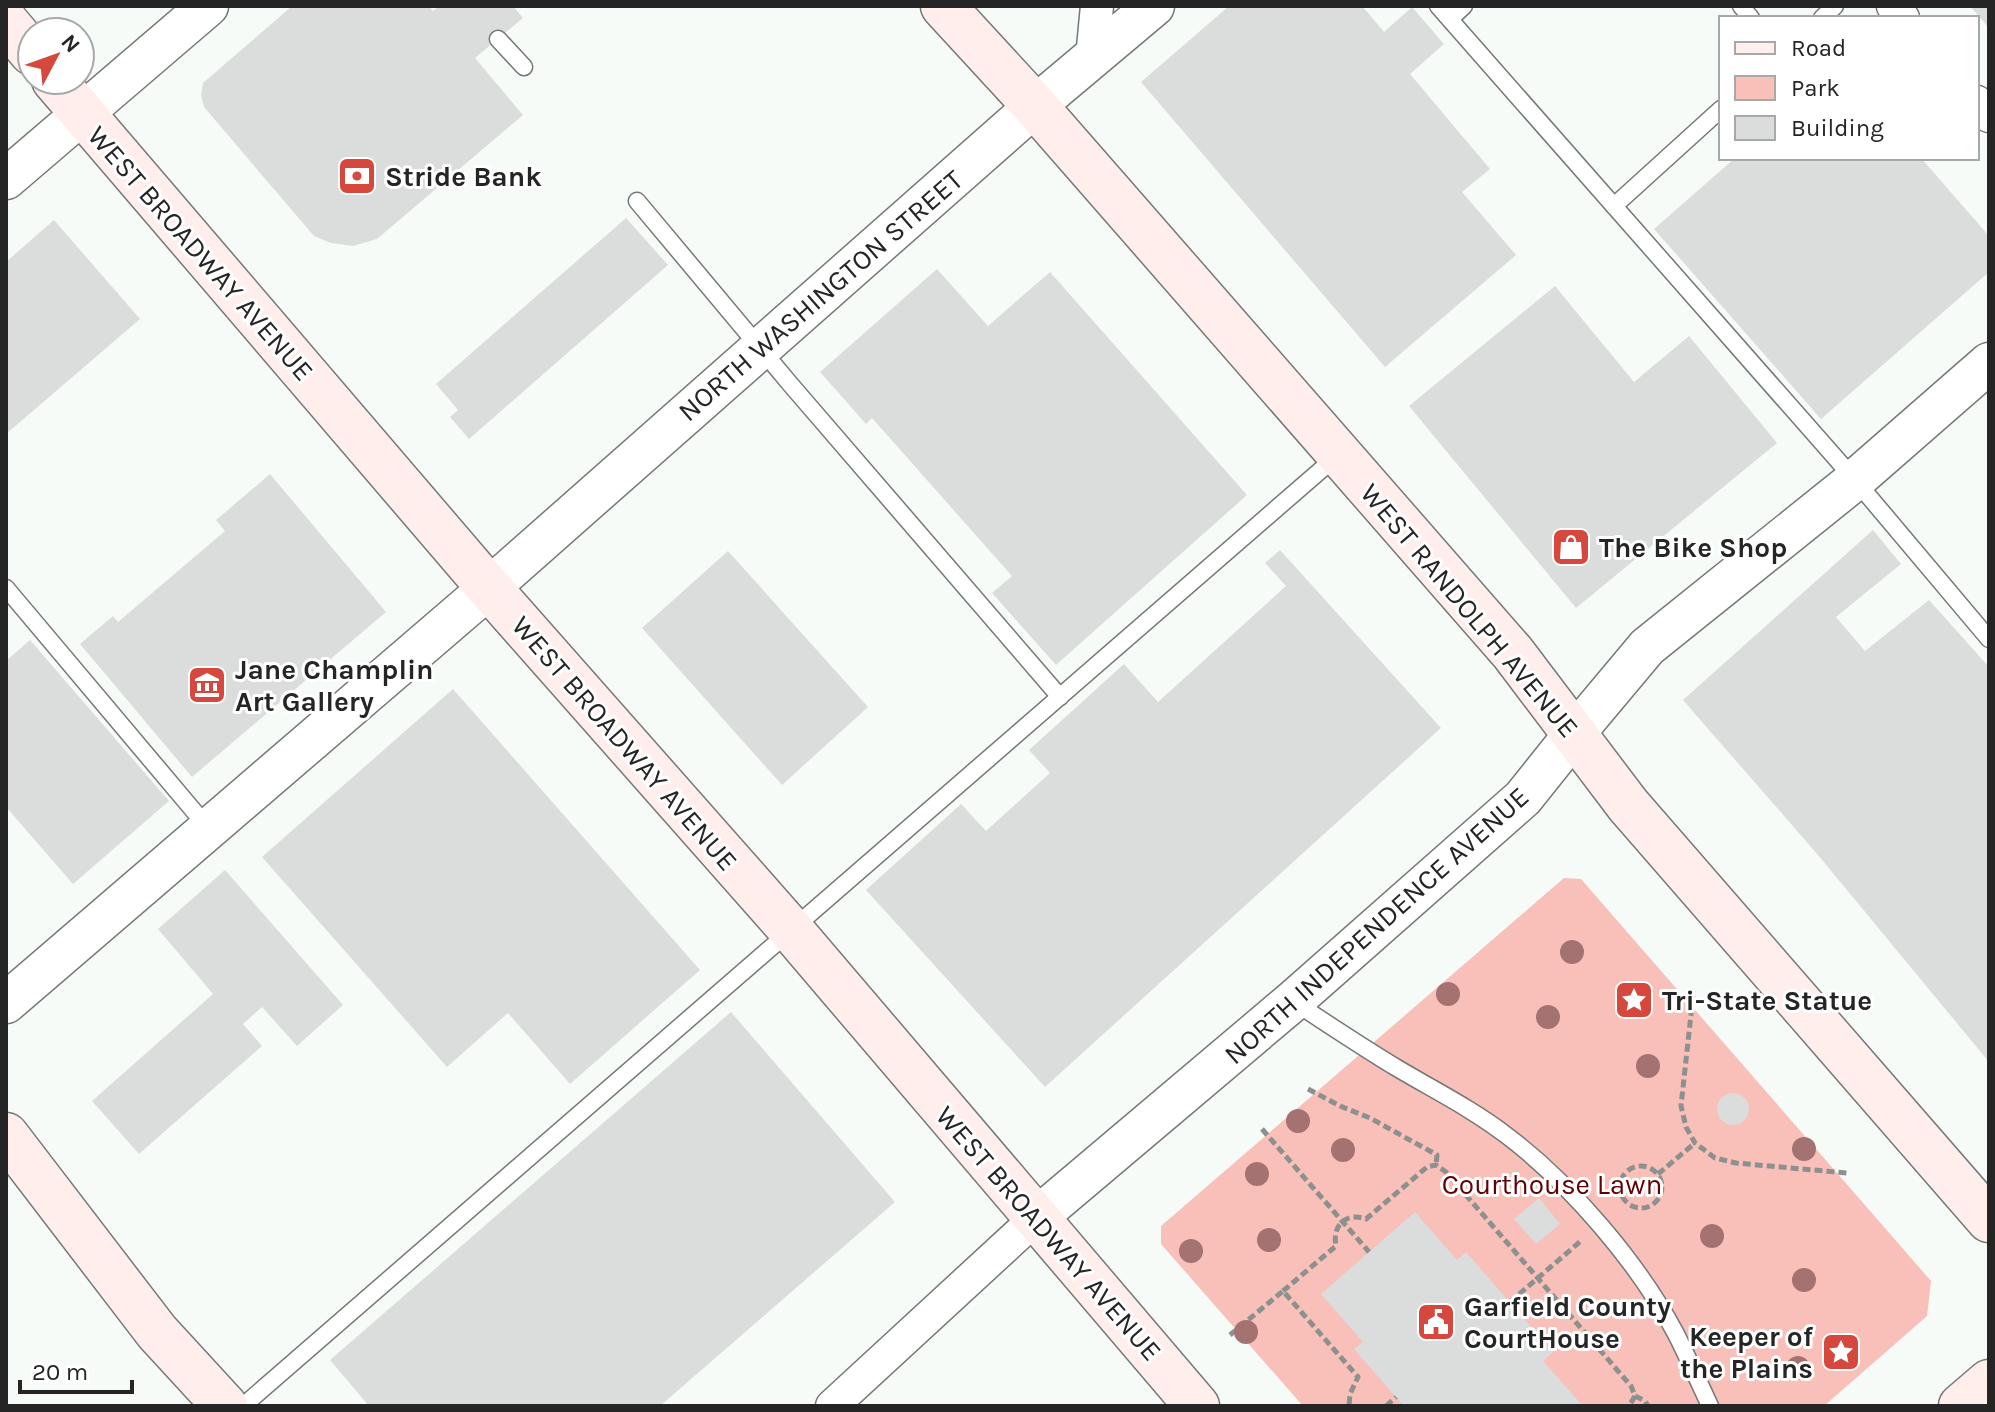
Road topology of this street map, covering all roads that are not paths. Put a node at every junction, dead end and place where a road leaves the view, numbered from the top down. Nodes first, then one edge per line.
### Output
1 (208, 6) edge
2 (943, 6) edge
3 (1097, 6) edge
4 (1154, 6) edge
5 (1438, 6) edge
6 (1464, 6) edge
7 (1450, 19) junction
8 (498, 39) dead end
9 (1092, 58) junction
10 (524, 67) dead end
11 (67, 96) edge
12 (1035, 106) junction
13 (1719, 111) edge
14 (82, 114) junction
15 (6, 179) edge
16 (637, 201) dead end
17 (1614, 206) junction
18 (760, 348) junction
19 (1989, 363) edge
20 (1338, 454) junction
21 (1855, 480) junction
22 (6, 588) edge
23 (489, 588) junction
24 (1989, 639) edge
25 (1060, 697) junction
26 (1575, 733) junction
27 (209, 829) junction
28 (792, 931) junction
29 (1293, 1001) junction
30 (6, 1003) edge
31 (6, 1135) edge
32 (1035, 1219) junction
33 (1989, 1220) edge
34 (1989, 1382) edge
35 (225, 1406) edge
36 (243, 1406) edge
37 (832, 1406) edge
38 (1197, 1406) edge
39 (1710, 1406) edge
40 (1961, 1406) edge

1 - 14 street
2 - 12 main road, WEST RANDOLPH AVENUE
3 - 9 street
4 - 9 street, NORTH WASHINGTON STREET
5 - 7 lane
6 - 7 lane
7 - 17 lane
8 - 10 lane
9 - 12 street, NORTH WASHINGTON STREET
11 - 14 main road, WEST BROADWAY AVENUE
12 - 18 street, NORTH WASHINGTON STREET
12 - 20 main road, WEST RANDOLPH AVENUE
13 - 17 lane
14 - 15 street
14 - 23 main road, WEST BROADWAY AVENUE
16 - 18 lane
17 - 21 lane
18 - 23 street, NORTH WASHINGTON STREET
18 - 25 lane
19 - 21 street, NORTH INDEPENDENCE AVENUE
20 - 25 lane
20 - 26 main road, WEST RANDOLPH AVENUE
21 - 24 lane
21 - 26 street, NORTH INDEPENDENCE AVENUE
22 - 27 lane
23 - 27 street, NORTH WASHINGTON STREET
23 - 28 main road, WEST BROADWAY AVENUE
25 - 28 lane
26 - 29 street, NORTH INDEPENDENCE AVENUE
26 - 33 main road, WEST RANDOLPH AVENUE
27 - 30 street, NORTH WASHINGTON STREET
28 - 32 main road, WEST BROADWAY AVENUE
28 - 36 lane
29 - 32 street, NORTH INDEPENDENCE AVENUE
29 - 39 lane
31 - 35 main road
32 - 37 street
32 - 38 main road, WEST BROADWAY AVENUE
34 - 40 main road

